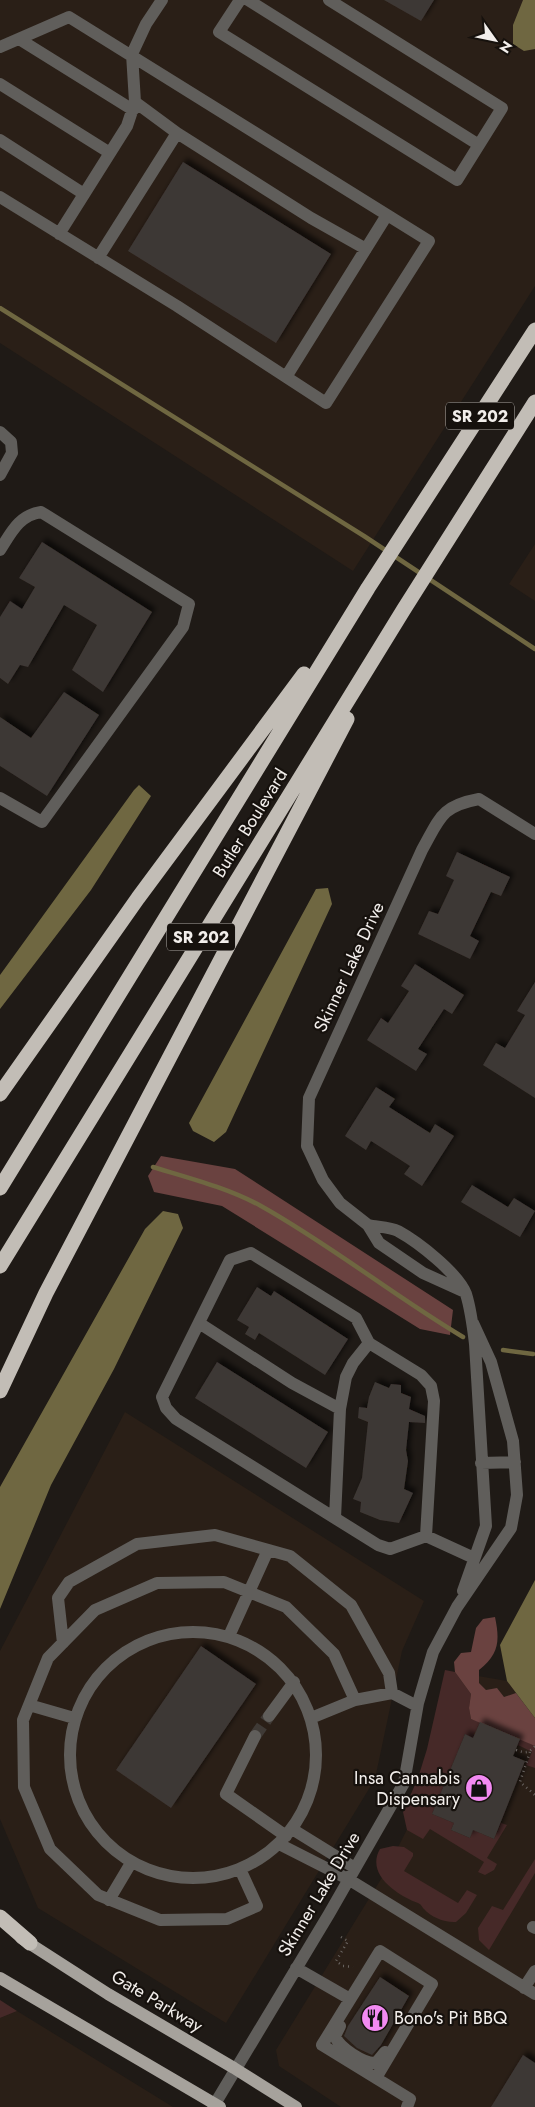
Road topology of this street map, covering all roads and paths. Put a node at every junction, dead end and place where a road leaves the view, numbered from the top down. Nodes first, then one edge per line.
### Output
1 (151, 0) edge
2 (162, 0) edge
3 (240, 0) edge
4 (248, 0) edge
5 (329, 0) edge
6 (146, 24) junction
7 (19, 39) junction
8 (0, 47) edge
9 (132, 54) junction
10 (0, 84) edge
11 (134, 106) junction
12 (177, 133) junction
13 (0, 140) edge
14 (479, 145) junction
15 (110, 153) junction
16 (84, 194) junction
17 (0, 197) edge
18 (387, 215) junction
19 (59, 234) junction
20 (366, 249) junction
21 (98, 258) junction
22 (535, 330) edge
23 (286, 376) junction
24 (535, 402) edge
25 (0, 432) edge
26 (0, 475) edge
27 (0, 550) edge
28 (368, 588) junction
29 (404, 609) junction
30 (0, 798) edge
31 (535, 834) edge
32 (0, 1094) edge
33 (0, 1188) edge
34 (368, 1225) junction
35 (0, 1266) edge
36 (465, 1292) junction
37 (473, 1323) junction
38 (199, 1324) junction
39 (369, 1342) junction
40 (0, 1391) edge
41 (340, 1409) junction
42 (515, 1462) junction
43 (482, 1463) junction
44 (335, 1518) junction
45 (426, 1536) junction
46 (268, 1550) junction
47 (474, 1558) junction
48 (250, 1593) junction
49 (457, 1607) junction
50 (230, 1636) junction
51 (63, 1642) junction
52 (294, 1682) junction
53 (392, 1693) junction
54 (355, 1700) junction
55 (30, 1705) junction
56 (418, 1706) junction
57 (269, 1716) tunnel mouth
58 (74, 1718) junction
59 (311, 1718) junction
60 (255, 1736) tunnel mouth
61 (535, 1746) edge
62 (516, 1750) dead end
63 (530, 1752) junction
64 (535, 1795) edge
65 (286, 1836) junction
66 (131, 1863) junction
67 (240, 1869) junction
68 (352, 1874) junction
69 (109, 1900) junction
70 (0, 1917) edge
71 (0, 1925) edge
72 (341, 1937) dead end
73 (30, 1943) junction
74 (296, 1968) junction
75 (535, 1971) edge
76 (365, 1975) junction
77 (0, 1978) edge
78 (530, 1991) edge
79 (425, 1996) junction
80 (350, 1999) junction
81 (234, 2068) junction
82 (376, 2078) junction
83 (408, 2103) edge
84 (213, 2106) edge
85 (296, 2107) edge

1 - 6 street
2 - 6 street
3 - 14 street
4 - 14 street
5 - 14 street
6 - 9 street
7 - 8 street
7 - 9 street
7 - 11 street
9 - 11 street
9 - 18 street
10 - 15 street
11 - 12 street
11 - 15 street
12 - 20 street
12 - 21 street
13 - 16 street
15 - 16 street
16 - 19 street
17 - 19 street
18 - 20 street
18 - 23 street
19 - 21 street
20 - 23 street
21 - 23 street
22 - 28 highway, Butler Boulevard / SR 202
24 - 29 highway, Butler Boulevard / SR 202
25 - 26 street
27 - 30 street
28 - 32 highway
28 - 33 highway, Butler Boulevard / SR 202
29 - 35 highway, Butler Boulevard / SR 202
29 - 40 highway
31 - 34 street, Skinner Lake Drive
34 - 36 street, Skinner Lake Drive
34 - 36 street, Skinner Lake Drive
36 - 37 street, Skinner Lake Drive
37 - 42 street, Skinner Lake Drive
37 - 43 street, Skinner Lake Drive
38 - 39 street
38 - 41 street
38 - 44 street
39 - 41 street
39 - 45 street
41 - 44 street
42 - 43 street
42 - 49 street, Skinner Lake Drive
43 - 47 street, Skinner Lake Drive
44 - 45 street
45 - 47 street
46 - 48 street
46 - 51 street
46 - 53 street
47 - 49 street, Skinner Lake Drive
48 - 50 street
48 - 51 street
48 - 54 street
49 - 56 street, Skinner Lake Drive
50 - 52 street
50 - 58 street
51 - 55 street
52 - 57 street
52 - 59 street
53 - 54 street
53 - 56 street
54 - 59 street
55 - 58 street
55 - 69 street
56 - 68 street, Skinner Lake Drive
58 - 66 street
59 - 65 street
60 - 65 street
61 - 63 path
62 - 63 path
63 - 64 path
65 - 67 street
65 - 68 street
65 - 68 street
66 - 67 street
66 - 69 street
67 - 69 street
68 - 74 street, Skinner Lake Drive
68 - 78 street
70 - 73 highway
71 - 73 main road, Gate Parkway
72 - 76 path
73 - 81 main road, Gate Parkway
74 - 80 street
74 - 81 street, Skinner Lake Drive
75 - 78 street
76 - 79 street
76 - 79 street
76 - 80 street
77 - 84 main road
79 - 82 street
80 - 82 street
81 - 84 street, Skinner Lake Drive
81 - 85 main road, Gate Parkway
82 - 83 street

